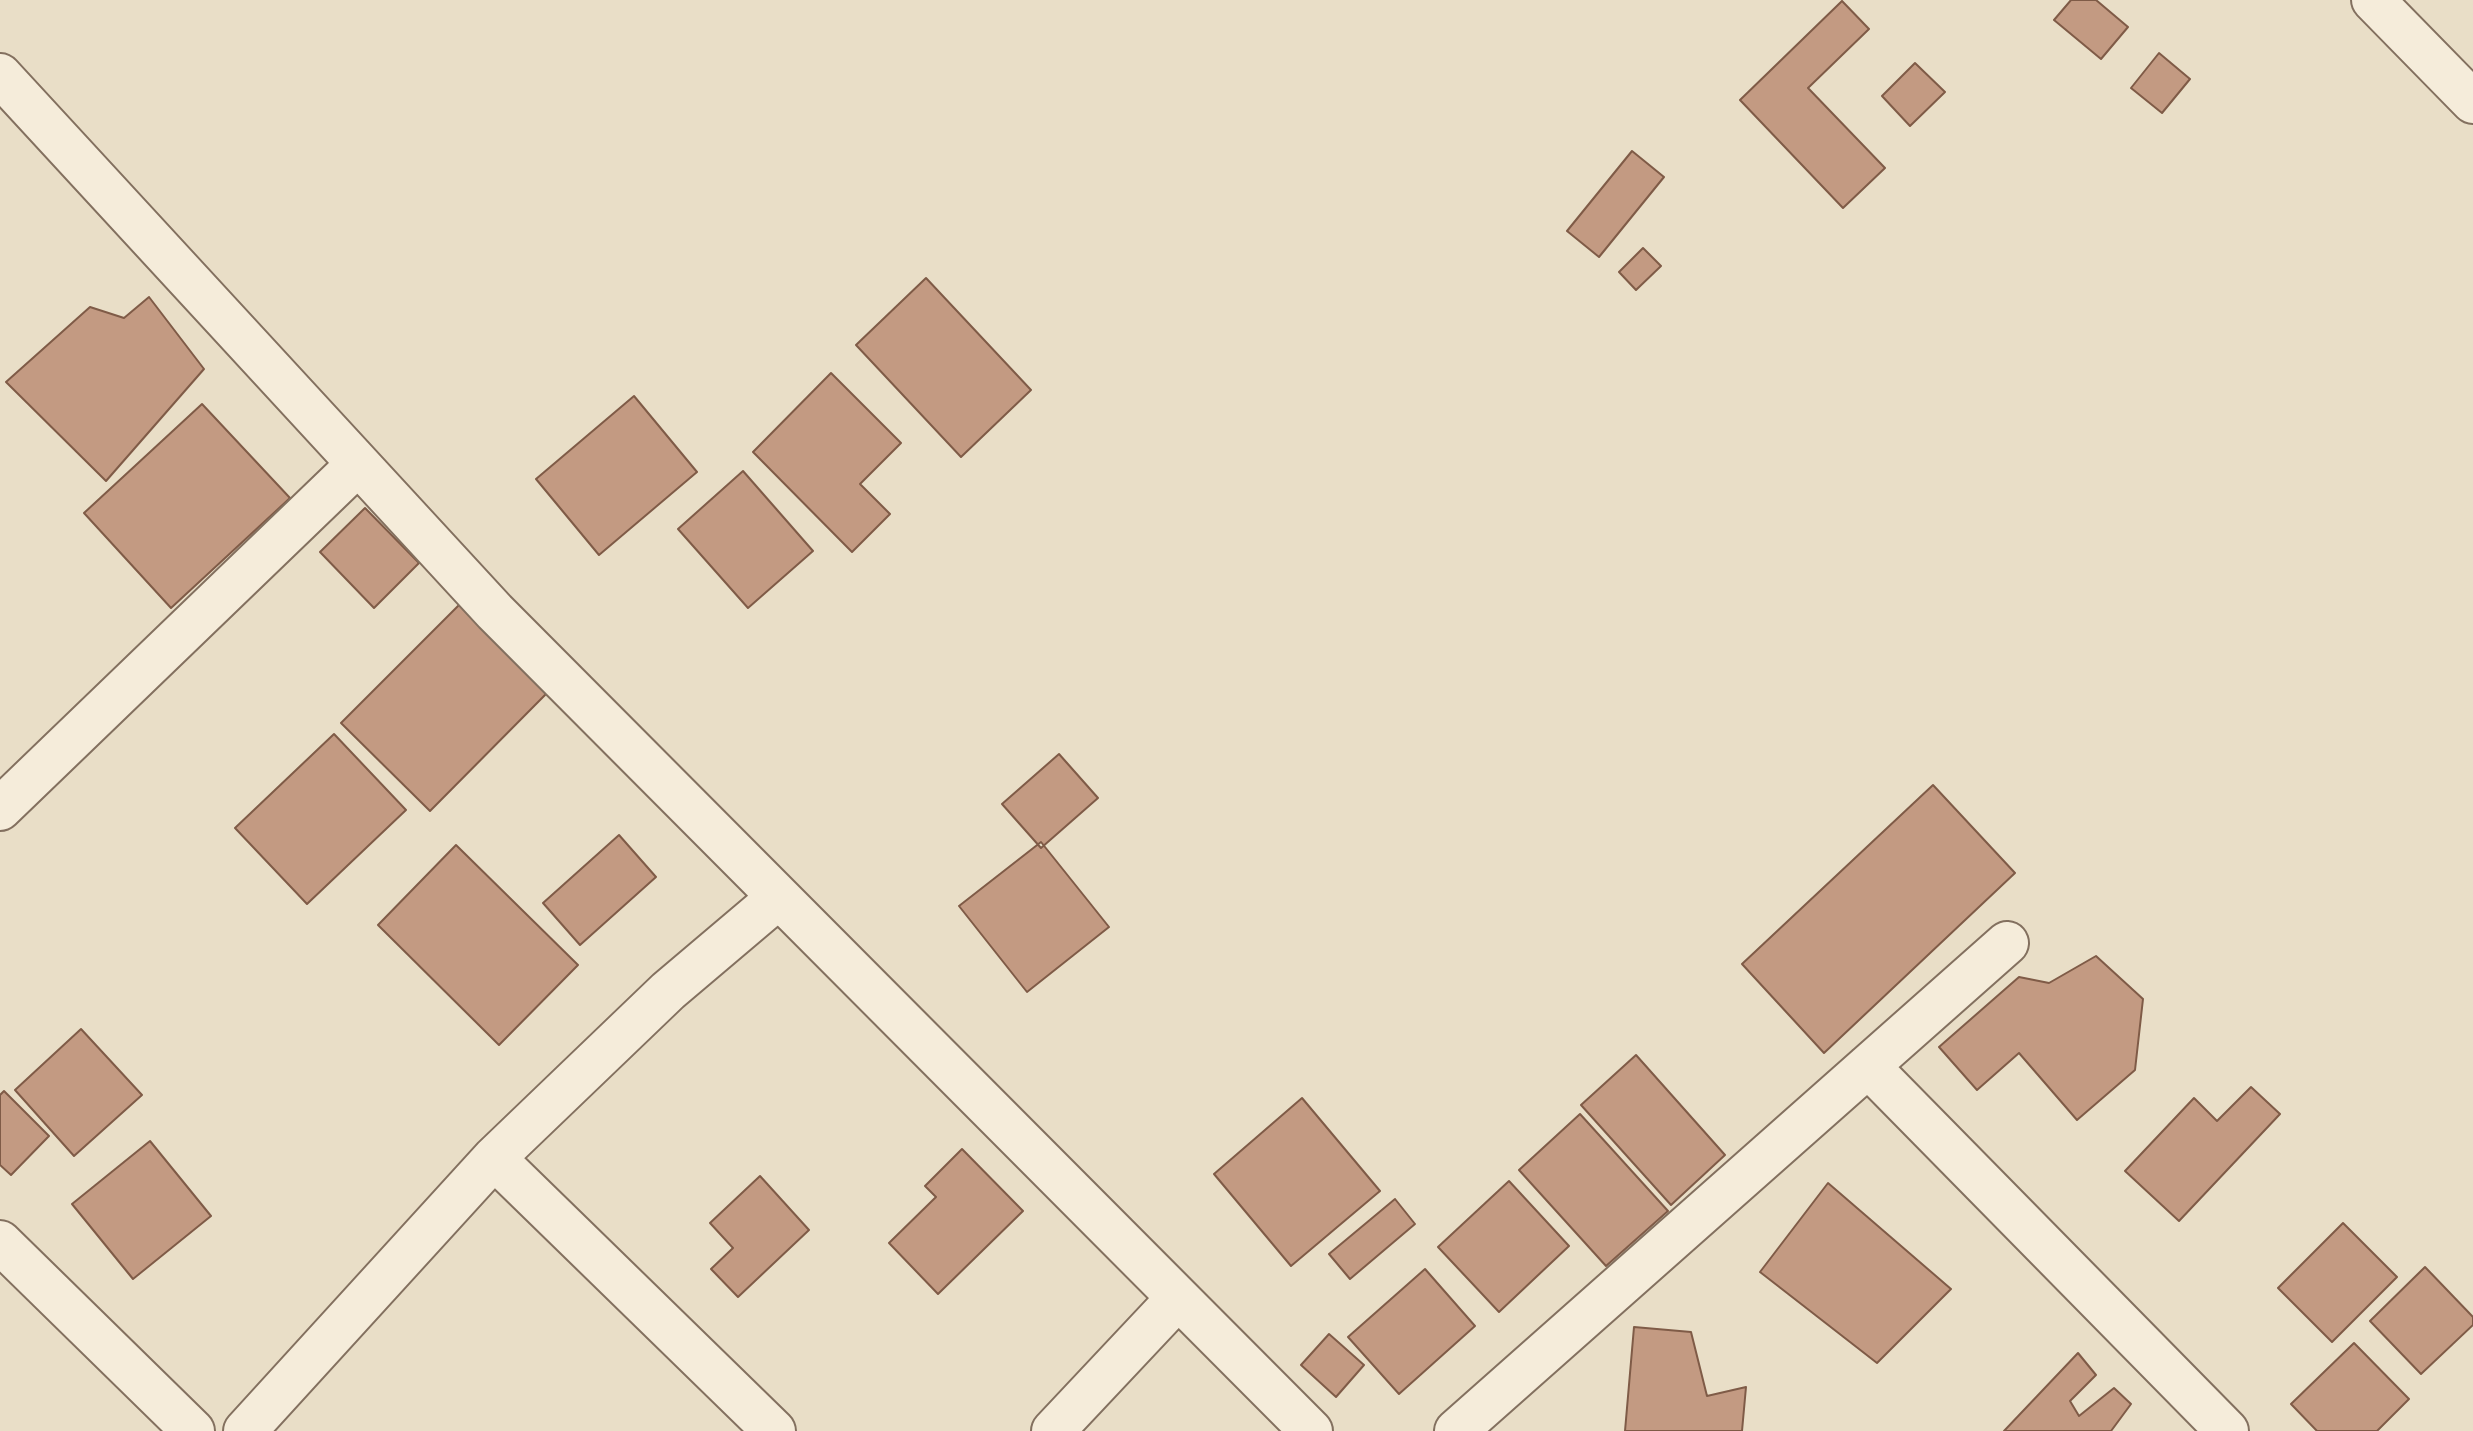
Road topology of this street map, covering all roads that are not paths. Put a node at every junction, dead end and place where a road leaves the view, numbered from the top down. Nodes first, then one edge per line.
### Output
1 (2373, 0) edge
2 (0, 75) edge
3 (2473, 102) edge
4 (358, 464) junction
5 (0, 809) edge
6 (779, 897) junction
7 (2007, 943) dead end
8 (1868, 1066) junction
9 (494, 1158) junction
10 (0, 1242) edge
11 (1178, 1298) junction
12 (193, 1431) edge
13 (245, 1431) edge
14 (774, 1431) edge
15 (1053, 1431) edge
16 (1311, 1431) edge
17 (1456, 1431) edge
18 (2227, 1431) edge

1 - 3 street
2 - 4 street
4 - 5 street
4 - 6 street
6 - 9 street
6 - 11 street
7 - 8 street
8 - 17 street
8 - 18 street
9 - 13 street
9 - 14 street
10 - 12 street
11 - 15 street
11 - 16 street

